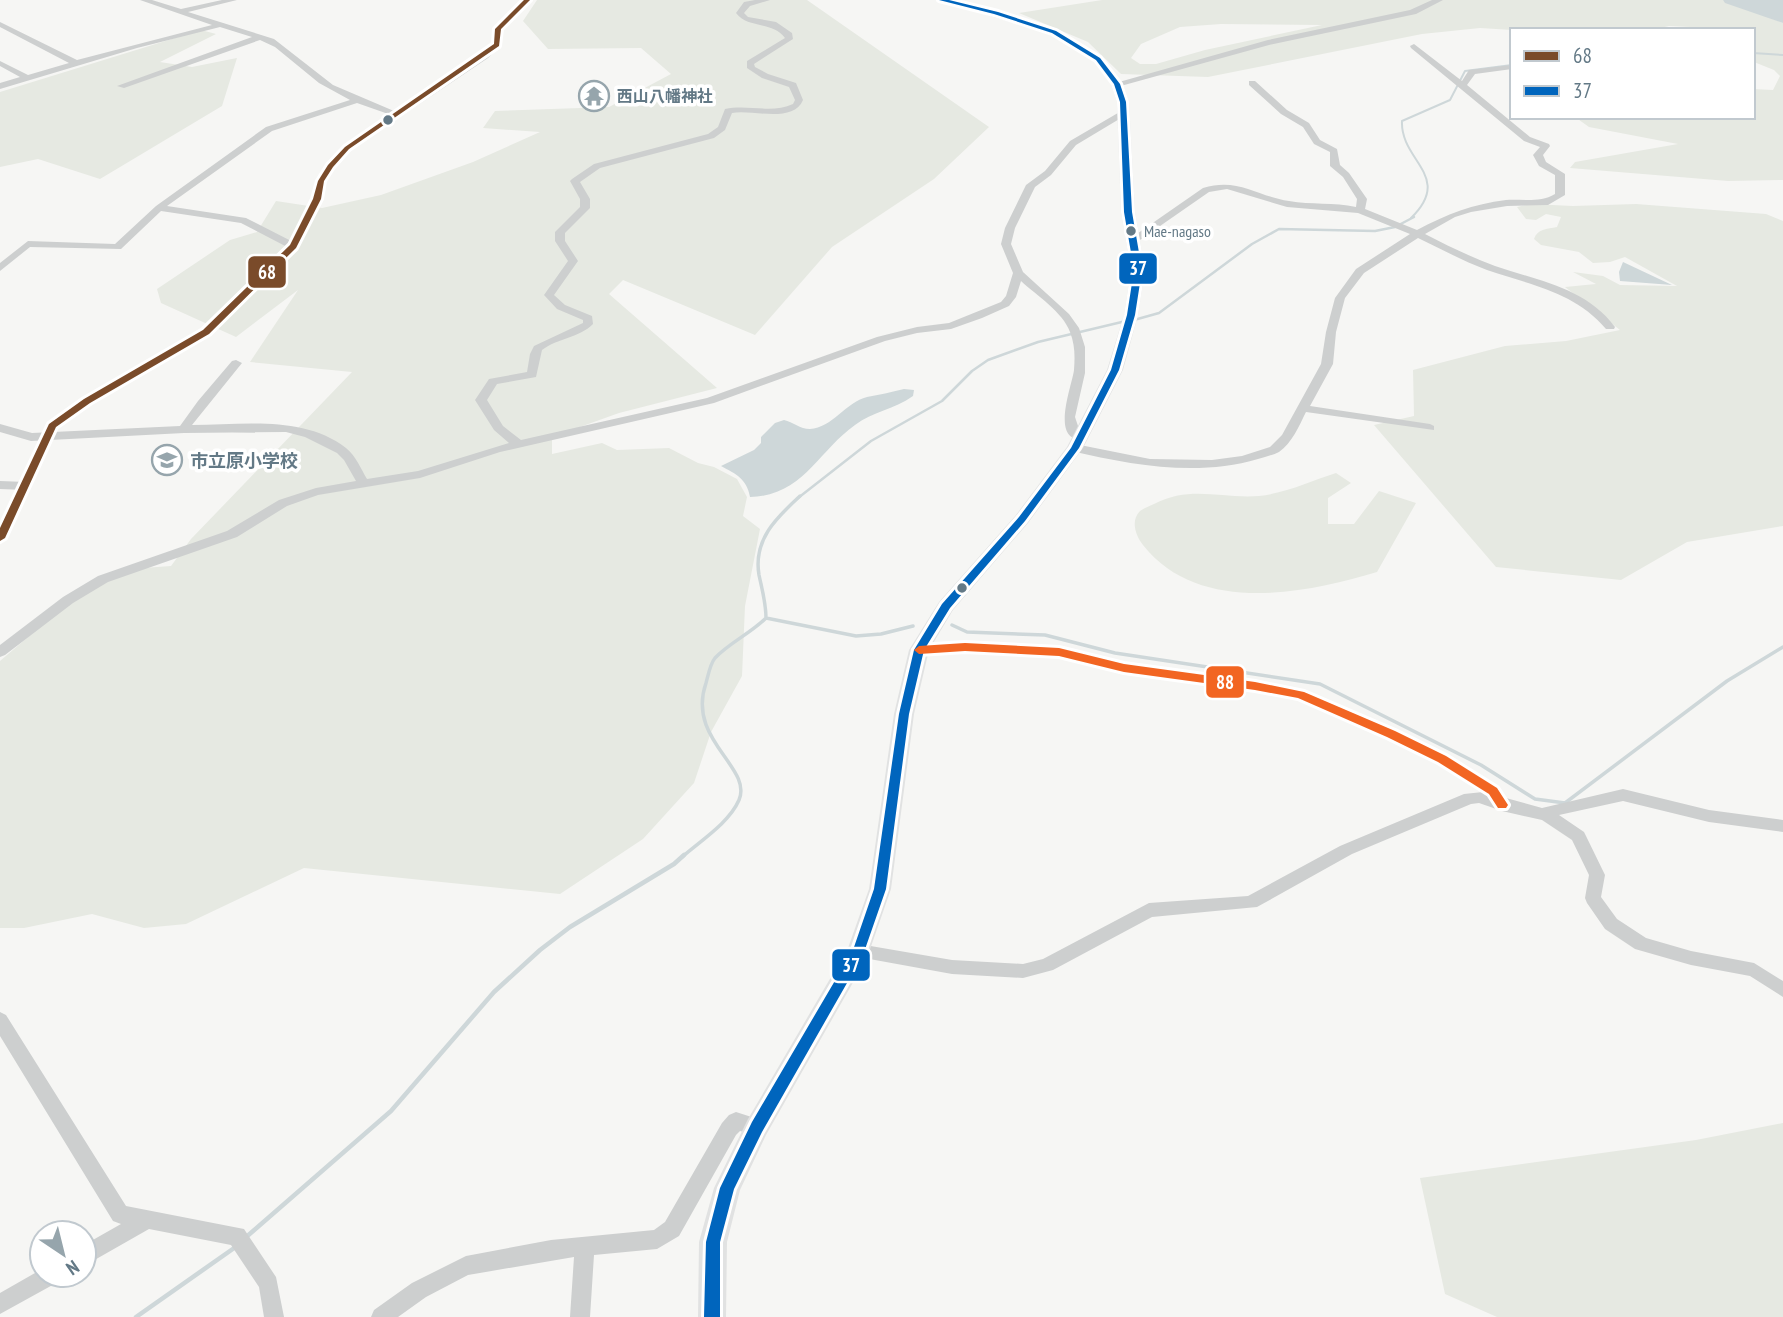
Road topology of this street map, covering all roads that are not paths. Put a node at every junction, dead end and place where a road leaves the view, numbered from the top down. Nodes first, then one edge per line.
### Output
1 (144, 0) edge
2 (232, 0) edge
3 (766, 0) edge
4 (942, 0) edge
5 (1439, 0) edge
6 (513, 1) edge
7 (526, 1) edge
8 (176, 12) junction
9 (511, 15) joint
10 (0, 24) edge
11 (220, 25) junction
12 (258, 38) junction
13 (1415, 46) dead end
14 (76, 62) junction
15 (0, 63) edge
16 (1510, 67) edge
17 (28, 78) junction
18 (1252, 83) dead end
19 (1117, 84) junction
20 (1463, 85) junction
21 (0, 86) edge
22 (121, 86) dead end
23 (354, 101) dead end
24 (1123, 113) junction
25 (397, 114) junction
26 (159, 208) junction
27 (1360, 210) junction
28 (1419, 235) junction
29 (1134, 240) junction
30 (293, 246) junction
31 (0, 268) edge
32 (1018, 273) junction
33 (1610, 327) dead end
34 (236, 363) dead end
35 (1302, 408) junction
36 (0, 428) edge
37 (1430, 428) dead end
38 (184, 429) junction
39 (47, 435) junction
40 (1078, 442) junction
41 (518, 444) junction
42 (364, 484) junction
43 (0, 485) edge
44 (26, 486) junction
45 (0, 538) edge
46 (919, 650) junction
47 (0, 653) edge
48 (1502, 805) junction
49 (1547, 815) junction
50 (1783, 826) edge
51 (859, 951) junction
52 (1783, 990) edge
53 (0, 1020) edge
54 (757, 1127) junction
55 (146, 1220) junction
56 (98, 1248) edge
57 (584, 1248) junction
58 (28, 1288) edge
59 (0, 1304) edge
60 (274, 1317) edge
61 (381, 1317) edge
62 (580, 1317) edge
63 (712, 1317) edge

1 - 8 street
2 - 8 street
3 - 41 street
4 - 19 main road
5 - 19 street
6 - 7 street
7 - 9 street
8 - 11 street
9 - 25 street
10 - 14 street
11 - 12 street
11 - 14 street
12 - 22 street
12 - 25 street
13 - 20 street
14 - 17 street
15 - 17 street
16 - 20 street
17 - 21 street
18 - 27 street
19 - 24 main road
20 - 28 street
23 - 26 street
24 - 29 main road
24 - 32 street
25 - 30 street
26 - 30 street
26 - 31 street
27 - 28 street
27 - 29 street
28 - 33 street
28 - 35 street
29 - 40 main road
30 - 39 street
32 - 40 street
32 - 41 street
34 - 38 street
35 - 37 street
35 - 40 street
36 - 39 street
38 - 39 street
38 - 42 street
39 - 44 street
40 - 46 main road
41 - 42 street
42 - 47 street
43 - 44 street
44 - 45 street
46 - 48 street
46 - 51 main road
48 - 49 street
48 - 51 street
49 - 50 street
49 - 52 street
51 - 54 main road
53 - 55 street
54 - 57 street
54 - 63 main road
55 - 56 street
55 - 60 street
57 - 61 street
57 - 62 street
58 - 59 street

